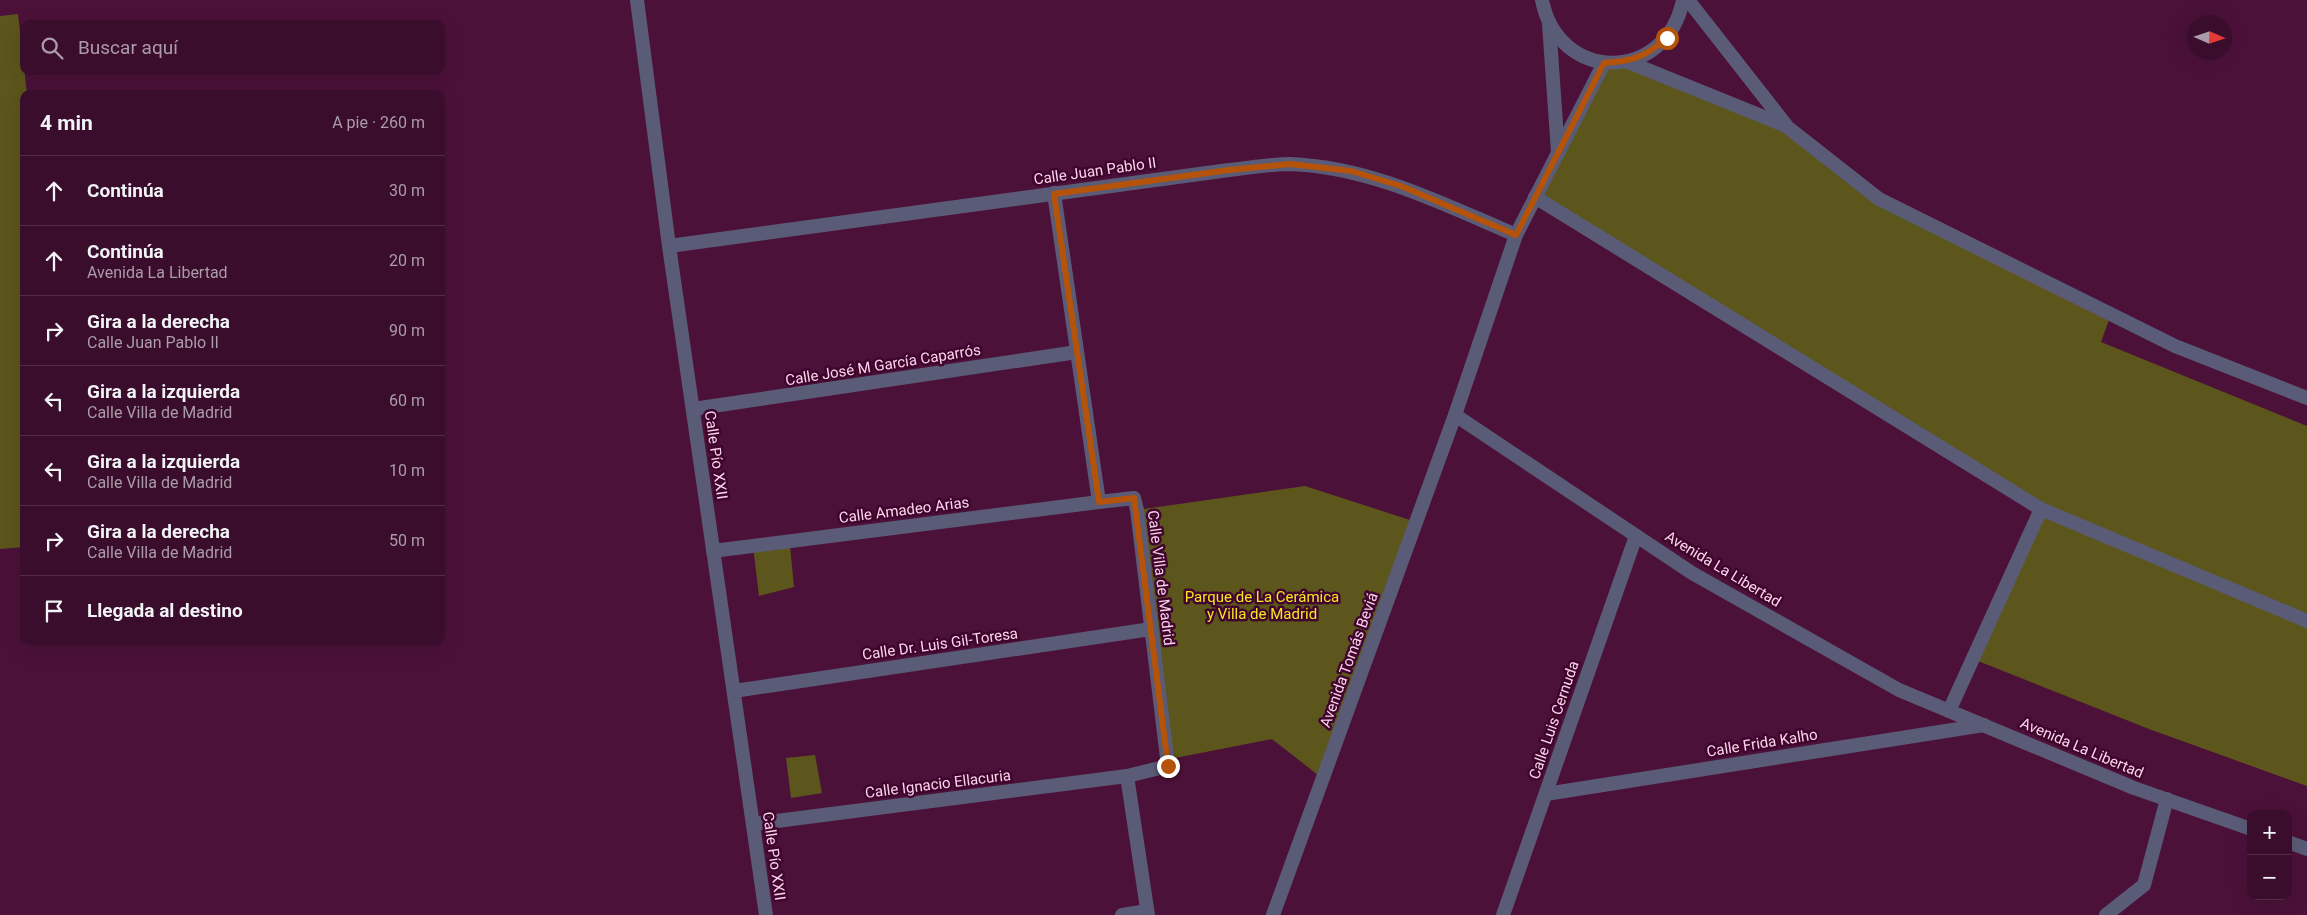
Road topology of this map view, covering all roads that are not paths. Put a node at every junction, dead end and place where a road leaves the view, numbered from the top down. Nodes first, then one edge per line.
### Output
1 (637, 0) edge
2 (1542, 0) edge
3 (1683, 0) edge
4 (1688, 0) edge
5 (1549, 24) junction
6 (1628, 62) junction
7 (1604, 63) junction
8 (1786, 126) junction
9 (1558, 152) junction
10 (1054, 194) junction
11 (1536, 197) junction
12 (1516, 235) junction
13 (669, 246) junction
14 (1077, 352) junction
15 (2307, 398) edge
16 (693, 409) junction
17 (1456, 415) junction
18 (1099, 502) junction
19 (2041, 508) junction
20 (1636, 536) junction
21 (713, 551) junction
22 (2307, 622) edge
23 (1151, 629) junction
24 (734, 691) junction
25 (1949, 710) junction
26 (1984, 725) junction
27 (1127, 776) junction
28 (1546, 794) junction
29 (2167, 800) junction
30 (753, 824) junction
31 (2247, 828) edge
32 (2292, 843) edge
33 (2307, 849) edge
34 (1147, 913) edge
35 (766, 915) edge
36 (1122, 915) edge
37 (1273, 915) edge
38 (1503, 915) edge
39 (2106, 915) edge

1 - 13 street, Calle Pío XXII
2 - 5 street
3 - 6 street
4 - 8 street
5 - 7 street
5 - 9 street
6 - 7 street
6 - 8 street
7 - 9 street
8 - 15 street
9 - 11 street
10 - 12 street, Calle Juan Pablo II
10 - 13 street, Calle Juan Pablo II
10 - 14 street
11 - 12 street
11 - 19 street
12 - 17 street
13 - 16 street, Calle Pío XXII
14 - 16 street, Calle José M García Caparrós
14 - 18 street
16 - 21 street, Calle Pío XXII
17 - 20 street, Avenida La Libertad
17 - 37 street, Avenida Tomás Beviá
18 - 21 street, Calle Amadeo Arias
18 - 23 street, Calle Villa de Madrid
19 - 22 street
19 - 25 street
20 - 25 street, Avenida La Libertad
20 - 28 street, Calle Luis Cernuda
21 - 24 street, Calle Pío XXII
23 - 24 street, Calle Dr. Luis Gil-Toresa
23 - 27 street, Calle Villa de Madrid
24 - 30 street, Calle Pío XXII
25 - 26 street, Avenida La Libertad
26 - 28 street, Calle Frida Kalho
26 - 29 street, Avenida La Libertad
27 - 30 street, Calle Ignacio Ellacuria
27 - 34 street
28 - 38 street, Calle Luis Cernuda
29 - 31 street, Avenida La Libertad
29 - 39 street
30 - 35 street, Calle Pío XXII
32 - 33 street
34 - 36 street

